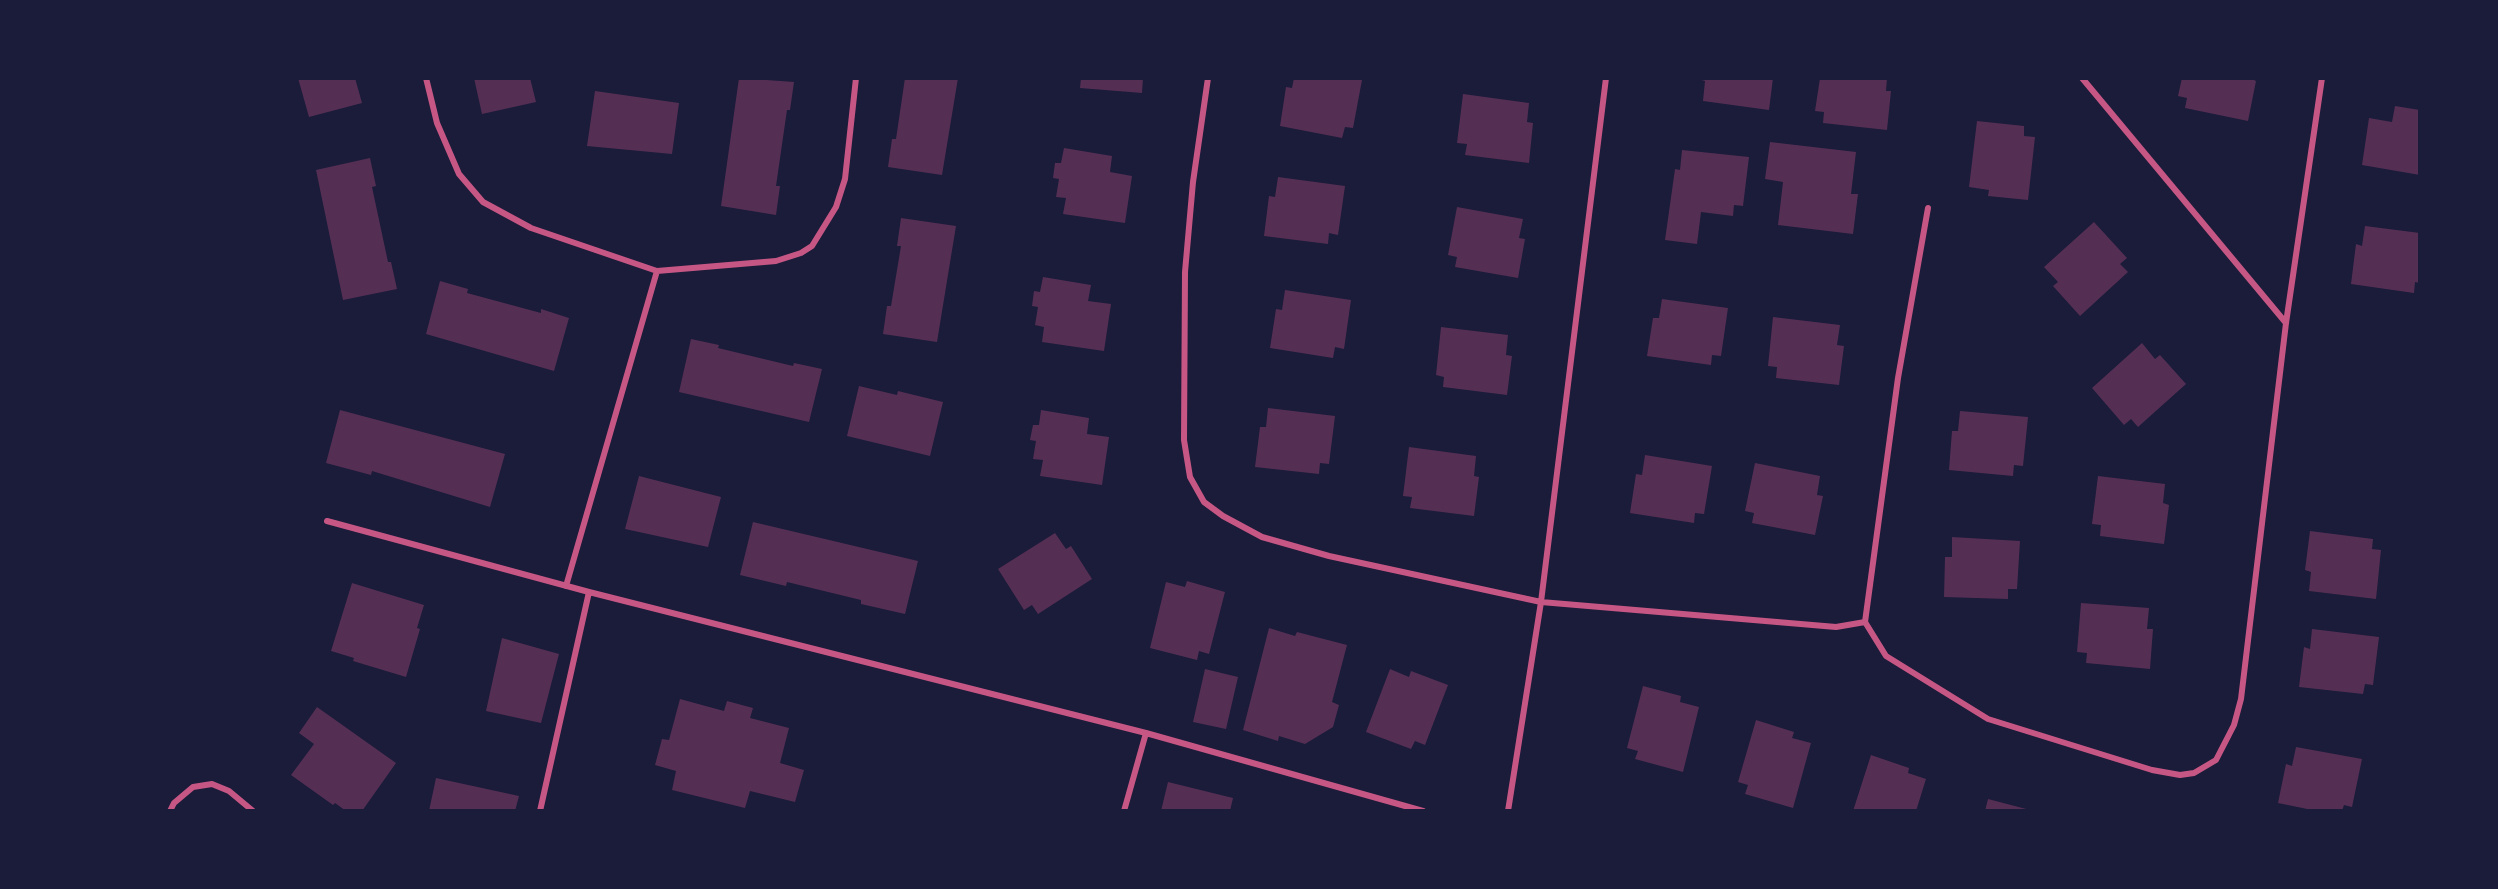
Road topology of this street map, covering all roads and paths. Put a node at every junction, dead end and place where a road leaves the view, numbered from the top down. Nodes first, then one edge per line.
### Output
1 (426, 78) edge
2 (856, 78) edge
3 (1208, 78) edge
4 (1606, 78) edge
5 (2082, 78) edge
6 (2322, 78) edge
7 (1928, 208) dead end
8 (657, 271) junction
9 (2286, 324) junction
10 (327, 522) dead end
11 (566, 585) junction
12 (589, 592) junction
13 (1541, 602) junction
14 (1865, 622) junction
15 (1146, 733) junction
16 (170, 811) edge
17 (254, 811) edge
18 (540, 811) edge
19 (1124, 811) edge
20 (1423, 811) edge
21 (1508, 811) edge

1 - 8 street
2 - 8 street
3 - 13 street
4 - 13 street
5 - 9 street
6 - 9 street
7 - 14 street
8 - 11 street
9 - 14 street
10 - 11 street
11 - 12 street
12 - 15 street
12 - 18 street
13 - 14 street
13 - 21 street
15 - 19 street
15 - 20 street
16 - 17 street

